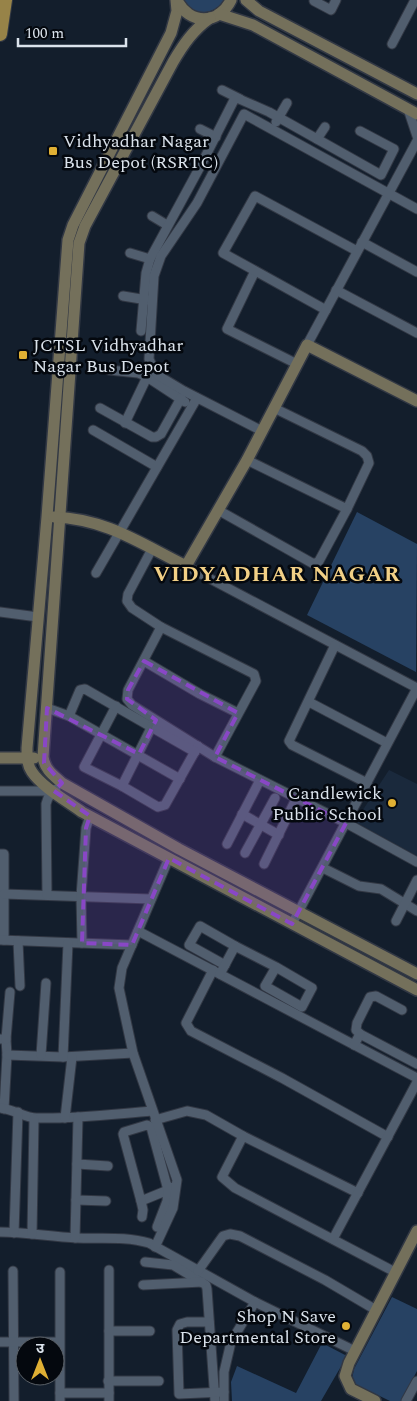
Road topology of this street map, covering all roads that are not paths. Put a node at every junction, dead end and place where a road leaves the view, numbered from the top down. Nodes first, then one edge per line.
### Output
1 (5, 0) edge
2 (177, 0) edge
3 (231, 0) edge
4 (246, 0) edge
5 (314, 0) edge
6 (336, 0) edge
7 (415, 0) edge
8 (215, 16) junction
9 (0, 34) edge
10 (392, 44) dead end
11 (222, 90) dead end
12 (414, 90) edge
13 (240, 99) junction
14 (287, 103) dead end
15 (412, 111) edge
16 (278, 118) junction
17 (325, 127) dead end
18 (200, 129) dead end
19 (272, 129) junction
20 (360, 131) dead end
21 (417, 136) edge
22 (216, 137) junction
23 (317, 140) junction
24 (417, 141) edge
25 (193, 179) junction
26 (206, 186) junction
27 (388, 194) junction
28 (417, 209) edge
29 (152, 216) dead end
30 (167, 224) junction
31 (362, 242) junction
32 (357, 251) junction
33 (130, 253) dead end
34 (150, 259) junction
35 (255, 271) junction
36 (417, 272) edge
37 (336, 290) junction
38 (123, 296) dead end
39 (147, 300) junction
40 (326, 310) junction
41 (141, 330) dead end
42 (417, 333) edge
43 (307, 345) junction
44 (297, 364) junction
45 (109, 370) dead end
46 (148, 377) junction
47 (181, 398) junction
48 (197, 398) junction
49 (417, 401) edge
50 (192, 407) junction
51 (100, 408) dead end
52 (274, 408) junction
53 (125, 423) junction
54 (93, 430) dead end
55 (262, 431) junction
56 (247, 460) junction
57 (157, 467) junction
58 (347, 509) junction
59 (218, 510) junction
60 (47, 517) junction
61 (60, 517) junction
62 (120, 531) junction
63 (152, 549) junction
64 (186, 566) junction
65 (96, 573) dead end
66 (0, 612) edge
67 (38, 617) junction
68 (161, 627) junction
69 (335, 645) junction
70 (144, 661) junction
71 (417, 688) edge
72 (309, 702) junction
73 (116, 706) junction
74 (47, 708) junction
75 (238, 712) junction
76 (69, 716) junction
77 (152, 726) junction
78 (102, 734) junction
79 (387, 744) junction
80 (196, 749) junction
81 (139, 754) junction
82 (43, 757) junction
83 (216, 757) junction
84 (0, 758) edge
85 (27, 758) junction
86 (180, 779) junction
87 (260, 780) junction
88 (367, 783) junction
89 (122, 786) junction
90 (58, 787) junction
91 (0, 791) edge
92 (275, 798) dead end
93 (296, 799) junction
94 (242, 814) junction
95 (90, 816) junction
96 (346, 823) junction
97 (260, 825) junction
98 (279, 835) junction
99 (227, 844) dead end
100 (245, 853) dead end
101 (0, 854) edge
102 (169, 858) junction
103 (417, 862) edge
104 (264, 864) dead end
105 (323, 868) junction
106 (417, 880) edge
107 (4, 894) junction
108 (47, 895) junction
109 (81, 896) junction
110 (151, 899) junction
111 (405, 904) junction
112 (417, 911) edge
113 (298, 912) junction
114 (396, 921) dead end
115 (292, 924) junction
116 (138, 931) junction
117 (2, 940) edge
118 (18, 941) junction
119 (68, 942) junction
120 (82, 943) junction
121 (132, 945) junction
122 (235, 946) junction
123 (225, 965) junction
124 (276, 967) junction
125 (216, 972) junction
126 (417, 974) edge
127 (46, 983) dead end
128 (20, 986) dead end
129 (417, 990) edge
130 (10, 992) dead end
131 (402, 1010) dead end
132 (360, 1034) junction
133 (3, 1039) edge
134 (354, 1045) junction
135 (133, 1054) junction
136 (7, 1055) junction
137 (42, 1056) junction
138 (68, 1057) junction
139 (417, 1064) edge
140 (417, 1078) edge
141 (417, 1082) edge
142 (2, 1108) edge
143 (18, 1112) junction
144 (154, 1115) junction
145 (78, 1117) junction
146 (34, 1118) junction
147 (65, 1118) junction
148 (243, 1136) junction
149 (388, 1138) junction
150 (77, 1164) junction
151 (108, 1166) dead end
152 (177, 1184) junction
153 (168, 1190) junction
154 (358, 1193) junction
155 (76, 1200) junction
156 (106, 1201) dead end
157 (141, 1201) junction
158 (142, 1217) dead end
159 (157, 1227) dead end
160 (0, 1232) edge
161 (14, 1234) junction
162 (32, 1234) junction
163 (416, 1235) edge
164 (75, 1238) junction
165 (333, 1239) junction
166 (155, 1247) junction
167 (145, 1262) dead end
168 (109, 1270) dead end
169 (198, 1270) junction
170 (13, 1271) dead end
171 (60, 1272) dead end
172 (395, 1272) junction
173 (202, 1282) junction
174 (143, 1285) dead end
175 (255, 1302) junction
176 (376, 1310) junction
177 (210, 1322) junction
178 (109, 1331) junction
179 (150, 1331) dead end
180 (59, 1336) edge
181 (0, 1342) edge
182 (14, 1342) junction
183 (355, 1351) junction
184 (108, 1381) junction
185 (159, 1381) dead end
186 (417, 1381) edge
187 (60, 1397) edge
188 (109, 1397) edge
189 (179, 1397) edge
190 (219, 1397) edge
191 (14, 1401) edge
192 (376, 1401) edge
193 (406, 1401) edge

1 - 9 main road
2 - 8 street
2 - 60 street
3 - 8 street
4 - 12 street
5 - 6 street
7 - 10 street
8 - 15 street
8 - 61 street
11 - 13 street
13 - 16 street
13 - 22 street
14 - 16 street
15 - 21 street
16 - 19 street
16 - 23 street
17 - 23 street
18 - 22 street
19 - 26 street
19 - 27 street
20 - 23 street
22 - 25 street
24 - 27 street
25 - 26 street
25 - 30 street
26 - 39 street
27 - 28 street
27 - 31 street
29 - 30 street
30 - 34 street
31 - 32 street
31 - 36 street
32 - 35 street
32 - 37 street
33 - 34 street
34 - 39 street
35 - 40 street
35 - 44 street
37 - 40 street
37 - 42 street
38 - 39 street
39 - 41 street
39 - 48 street
40 - 43 street
43 - 44 street
43 - 49 street
44 - 52 street
45 - 46 street
46 - 47 street
46 - 53 street
47 - 50 street
47 - 53 street
48 - 50 street
48 - 55 street
50 - 57 street
51 - 53 street
52 - 55 street
52 - 58 street
54 - 57 street
55 - 56 street
56 - 58 street
56 - 59 street
57 - 62 street
58 - 59 street
59 - 64 street
60 - 61 street
60 - 67 street
61 - 62 street
61 - 74 street
62 - 63 street
62 - 65 street
63 - 64 street
63 - 68 street
64 - 69 street
66 - 67 street
67 - 85 street
68 - 70 street
68 - 75 street
69 - 71 street
69 - 72 street
70 - 75 street
70 - 80 street
71 - 79 street
72 - 79 street
72 - 88 street
73 - 76 street
73 - 77 street
73 - 78 street
74 - 76 street
74 - 82 street
75 - 83 street
76 - 78 street
77 - 80 street
77 - 81 street
78 - 81 street
78 - 89 street
79 - 88 street
80 - 83 street
80 - 86 street
81 - 86 street
81 - 89 street
82 - 85 street
82 - 90 street
83 - 87 street
84 - 85 street
85 - 90 street
86 - 89 street
87 - 93 street
87 - 94 street
88 - 96 street
90 - 91 street
90 - 95 street
90 - 108 street
90 - 113 street
92 - 97 street
93 - 96 street
93 - 98 street
94 - 97 street
94 - 99 street
95 - 102 street
95 - 109 street
96 - 103 street
96 - 105 street
97 - 98 street
97 - 100 street
98 - 104 street
101 - 107 street
102 - 110 street
102 - 115 street
105 - 111 street
105 - 113 street
106 - 111 street
107 - 108 street
107 - 117 street
108 - 109 street
109 - 110 street
109 - 120 street
110 - 116 street
111 - 112 street
111 - 114 street
113 - 115 street
113 - 126 street
115 - 129 street
116 - 121 street
116 - 125 street
117 - 118 street
118 - 119 street
118 - 128 street
119 - 120 street
119 - 138 street
120 - 121 street
121 - 135 street
122 - 123 street
122 - 123 street
122 - 124 street
123 - 125 street
124 - 124 street
125 - 134 street
125 - 149 street
127 - 137 street
130 - 133 street
131 - 132 street
132 - 134 street
132 - 139 street
133 - 136 street
134 - 140 street
135 - 138 street
135 - 144 street
136 - 137 street
136 - 142 street
137 - 138 street
138 - 147 street
141 - 149 street
142 - 143 street
143 - 146 street
143 - 161 street
144 - 145 street
144 - 148 street
144 - 152 street
145 - 147 street
145 - 150 street
146 - 147 street
146 - 162 street
148 - 154 street
148 - 165 street
149 - 154 street
150 - 151 street
150 - 155 street
152 - 153 street
152 - 166 street
153 - 157 street
153 - 157 street
153 - 159 street
154 - 165 street
155 - 156 street
155 - 164 street
157 - 158 street
160 - 161 street
161 - 162 street
162 - 164 street
163 - 172 street
164 - 166 street
165 - 172 street
166 - 169 street
167 - 173 street
168 - 178 street
169 - 175 street
169 - 176 street
170 - 182 street
171 - 180 street
172 - 176 street
173 - 174 street
173 - 177 street
175 - 183 street
175 - 190 street
176 - 183 street
177 - 189 street
177 - 190 street
178 - 179 street
178 - 184 street
181 - 182 street
182 - 191 street
183 - 192 street
184 - 185 street
184 - 188 street
186 - 193 street
187 - 188 street
189 - 190 street

